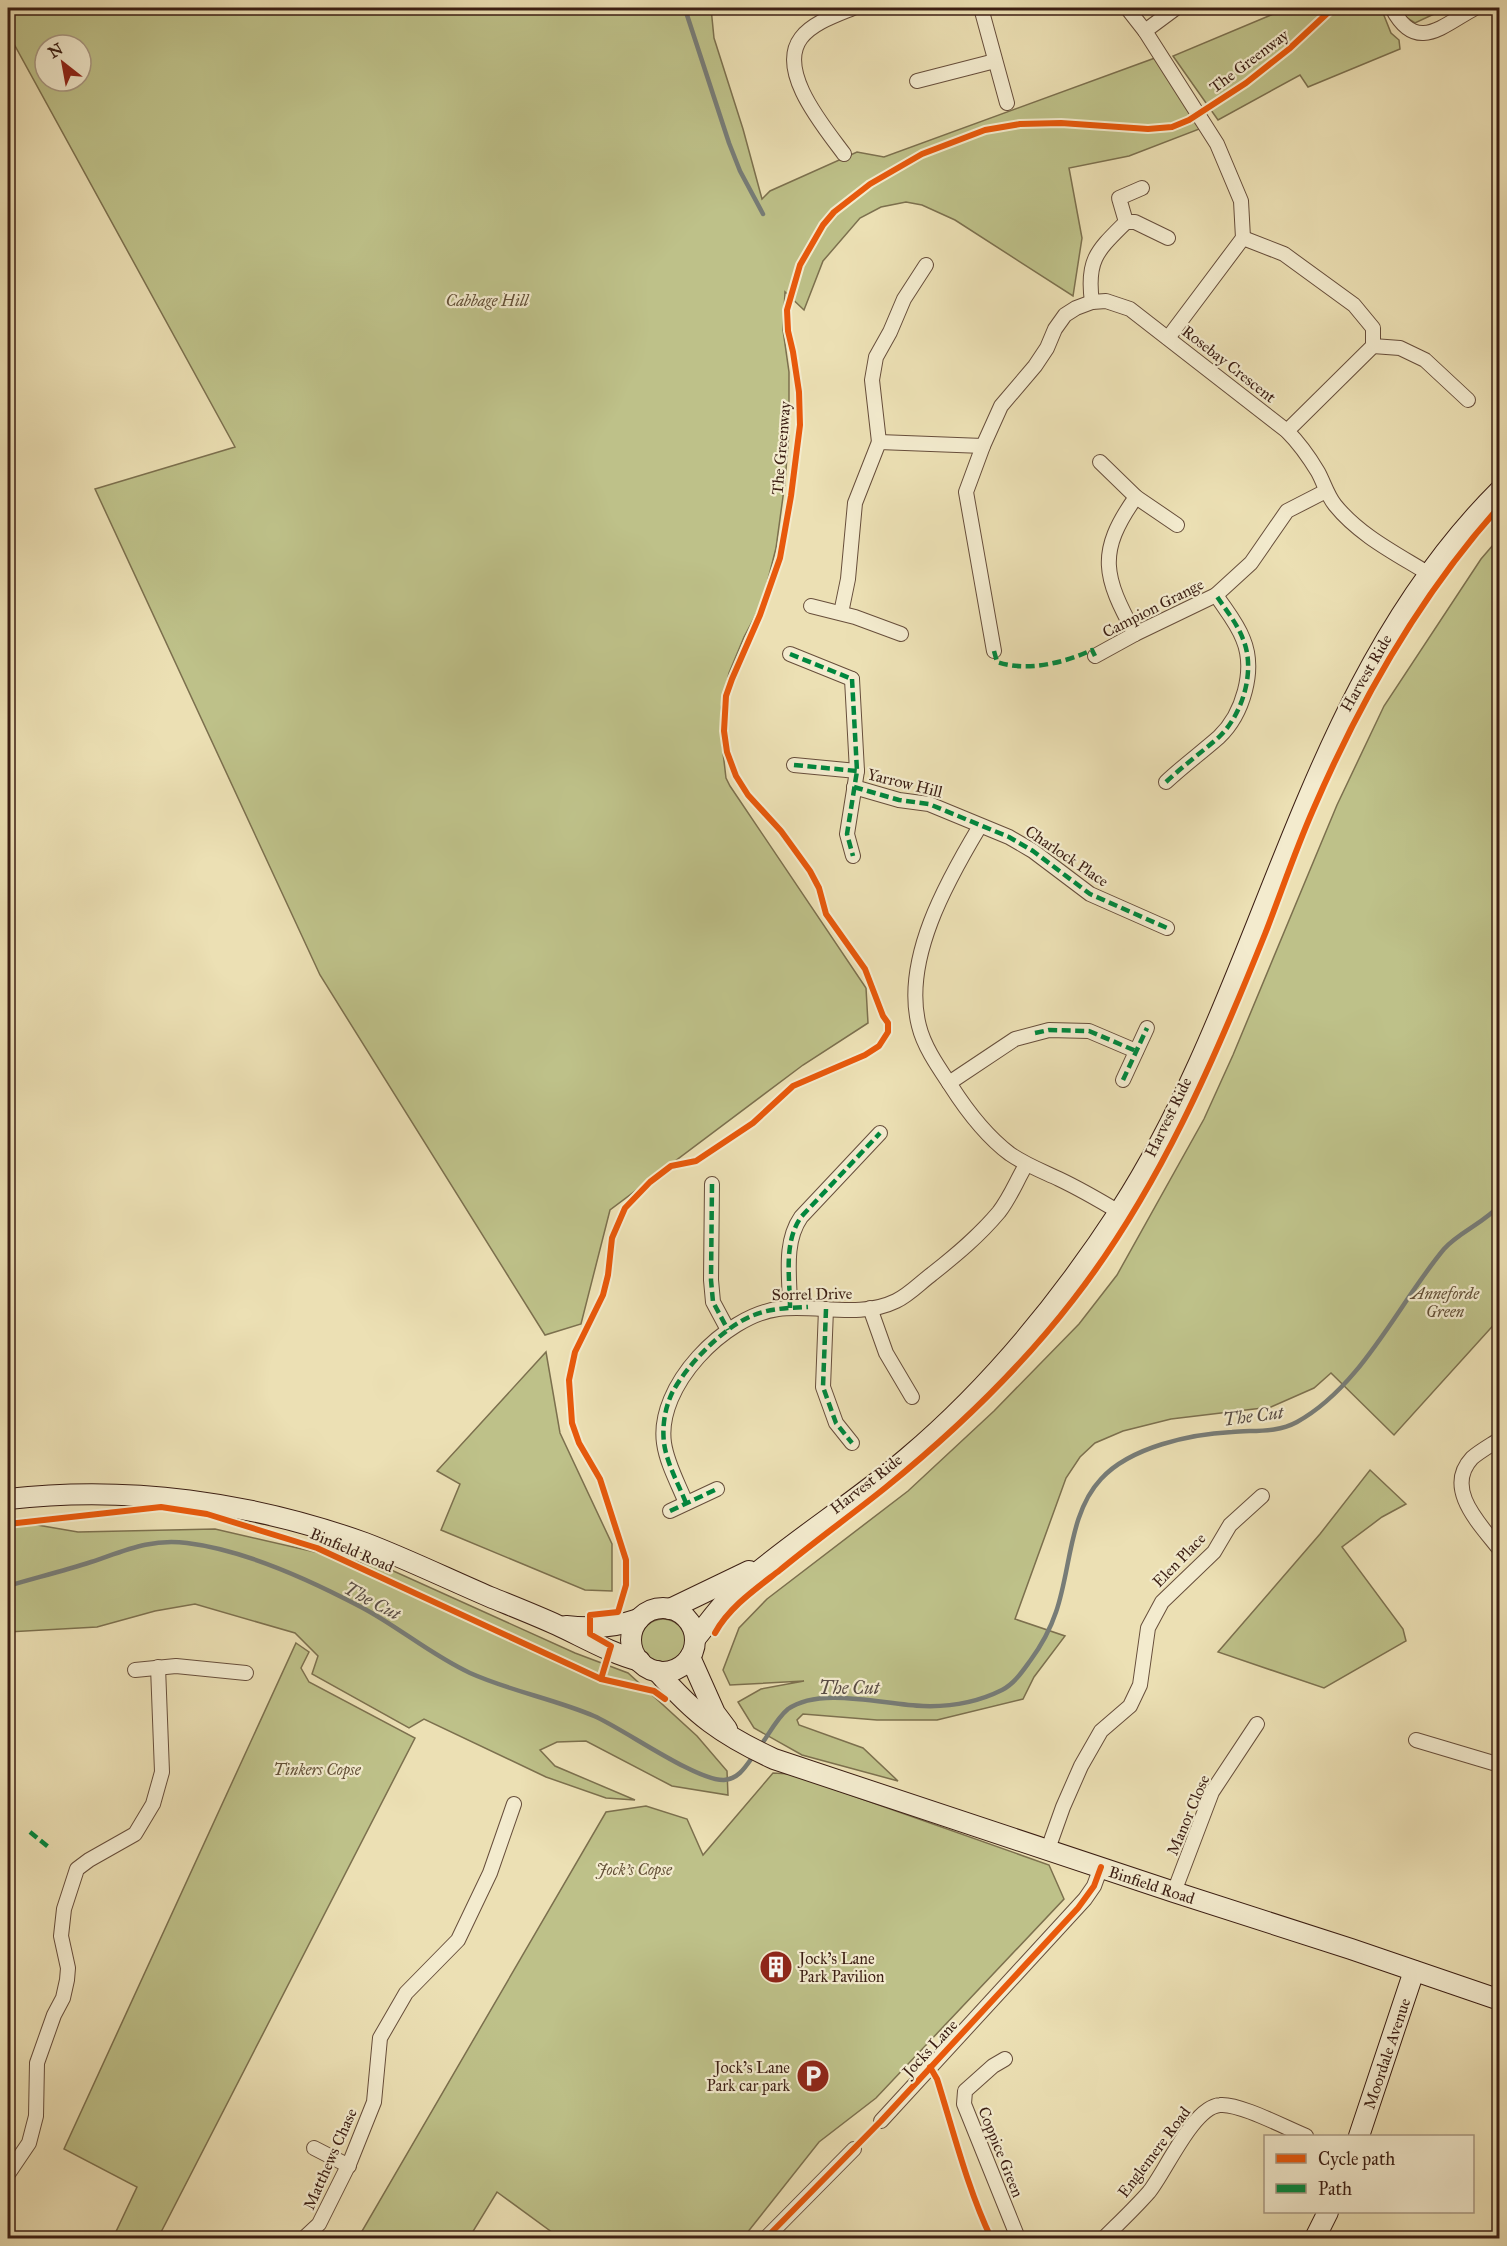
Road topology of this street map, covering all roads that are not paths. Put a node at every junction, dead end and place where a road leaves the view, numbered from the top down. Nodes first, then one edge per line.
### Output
1 (853, 8) edge
2 (981, 8) edge
3 (1126, 8) edge
4 (1176, 8) edge
5 (1392, 8) edge
6 (1475, 8) edge
7 (831, 12) edge
8 (1145, 31) junction
9 (995, 61) junction
10 (917, 81) dead end
11 (1007, 103) dead end
12 (844, 154) dead end
13 (1142, 188) dead end
14 (1126, 222) junction
15 (1168, 238) dead end
16 (1243, 238) junction
17 (926, 265) dead end
18 (1092, 302) junction
19 (1168, 338) junction
20 (1373, 346) junction
21 (1468, 399) dead end
22 (1287, 431) junction
23 (879, 442) junction
24 (983, 446) junction
25 (1100, 462) dead end
26 (1500, 490) edge
27 (1326, 491) junction
28 (1136, 497) junction
29 (1177, 525) dead end
30 (1429, 574) junction
31 (1216, 596) junction
32 (811, 606) dead end
33 (841, 613) junction
34 (901, 634) dead end
35 (1135, 634) junction
36 (994, 651) dead end
37 (790, 654) dead end
38 (1095, 656) dead end
39 (794, 765) dead end
40 (857, 771) junction
41 (1166, 782) dead end
42 (854, 787) junction
43 (980, 826) junction
44 (853, 856) dead end
45 (1167, 928) dead end
46 (1147, 1028) dead end
47 (1136, 1051) junction
48 (1123, 1080) dead end
49 (949, 1083) junction
50 (880, 1133) dead end
51 (1026, 1165) junction
52 (712, 1184) dead end
53 (1119, 1212) junction
54 (790, 1308) junction
55 (870, 1308) junction
56 (826, 1310) junction
57 (728, 1330) junction
58 (912, 1397) dead end
59 (1500, 1439) edge
60 (852, 1443) dead end
61 (717, 1489) dead end
62 (1262, 1496) dead end
63 (8, 1499) edge
64 (686, 1503) junction
65 (670, 1511) dead end
66 (1500, 1550) edge
67 (786, 1551) junction
68 (670, 1609) junction
69 (639, 1619) junction
70 (557, 1625) junction
71 (693, 1648) junction
72 (649, 1666) junction
73 (158, 1667) junction
74 (135, 1670) dead end
75 (246, 1673) dead end
76 (1257, 1724) dead end
77 (1416, 1740) dead end
78 (738, 1742) junction
79 (1500, 1765) edge
80 (514, 1803) dead end
81 (1048, 1849) junction
82 (1101, 1867) junction
83 (1174, 1892) junction
84 (1414, 1971) junction
85 (1500, 2000) edge
86 (1005, 2059) dead end
87 (880, 2121) dead end
88 (1304, 2135) edge
89 (1359, 2135) edge
90 (314, 2148) dead end
91 (854, 2149) dead end
92 (349, 2166) junction
93 (8, 2174) edge
94 (1328, 2213) edge
95 (304, 2238) edge
96 (766, 2238) edge
97 (1018, 2238) edge
98 (1104, 2238) edge
99 (1316, 2238) edge

1 - 7 street
2 - 9 street
3 - 8 street
4 - 8 street
5 - 6 street
7 - 12 street
8 - 16 street
9 - 10 street
9 - 11 street
13 - 14 street
14 - 15 street
14 - 18 street
16 - 19 street
16 - 20 street
17 - 23 street
18 - 19 street, Rosebay Crescent
18 - 24 street
19 - 22 street, Rosebay Crescent
20 - 21 street
20 - 22 street
22 - 27 street, Rosebay Crescent
23 - 24 street
23 - 33 street
24 - 36 street
25 - 28 street
26 - 30 main road, Harvest Ride
27 - 30 street, Rosebay Crescent
27 - 31 street, Campion Grange
28 - 29 street
28 - 35 street
30 - 53 main road, Harvest Ride
31 - 35 street, Campion Grange
31 - 41 street
32 - 33 street
33 - 34 street
35 - 38 street, Campion Grange
37 - 40 street
39 - 40 street
40 - 42 street
42 - 43 street, Yarrow Hill
42 - 44 street
43 - 45 street, Charlock Place
43 - 49 street
46 - 47 street
47 - 48 street
47 - 49 street
49 - 51 street
50 - 54 street
51 - 53 street
51 - 55 street, Sorrel Drive
52 - 57 street
53 - 67 main road, Harvest Ride
54 - 56 street, Sorrel Drive
54 - 57 street, Sorrel Drive
55 - 56 street, Sorrel Drive
55 - 58 street
56 - 60 street
57 - 64 street, Sorrel Drive
59 - 66 street
61 - 64 street
62 - 81 street, Elen Place
63 - 70 main road, Binfield Road
64 - 65 street
67 - 68 main road, Harvest Ride
67 - 71 main road, Harvest Ride
68 - 69 main road
68 - 71 main road
69 - 70 main road, Binfield Road
69 - 72 main road
70 - 72 main road, Binfield Road
71 - 72 main road
71 - 78 main road, Binfield Road
72 - 78 main road, Binfield Road
73 - 74 street
73 - 75 street
73 - 93 street
76 - 83 street, Manor Close
77 - 79 street
78 - 81 main road, Binfield Road
80 - 92 street, Matthews Chase
81 - 82 main road, Binfield Road
82 - 83 main road, Binfield Road
82 - 87 street, Jocks Lane
83 - 84 main road, Binfield Road
84 - 85 main road, Binfield Road
84 - 89 main road, Moordale Avenue
86 - 97 street, Coppice Green
88 - 98 street, Englemere Road
90 - 92 street
91 - 96 street
92 - 95 street, Matthews Chase
94 - 99 main road

